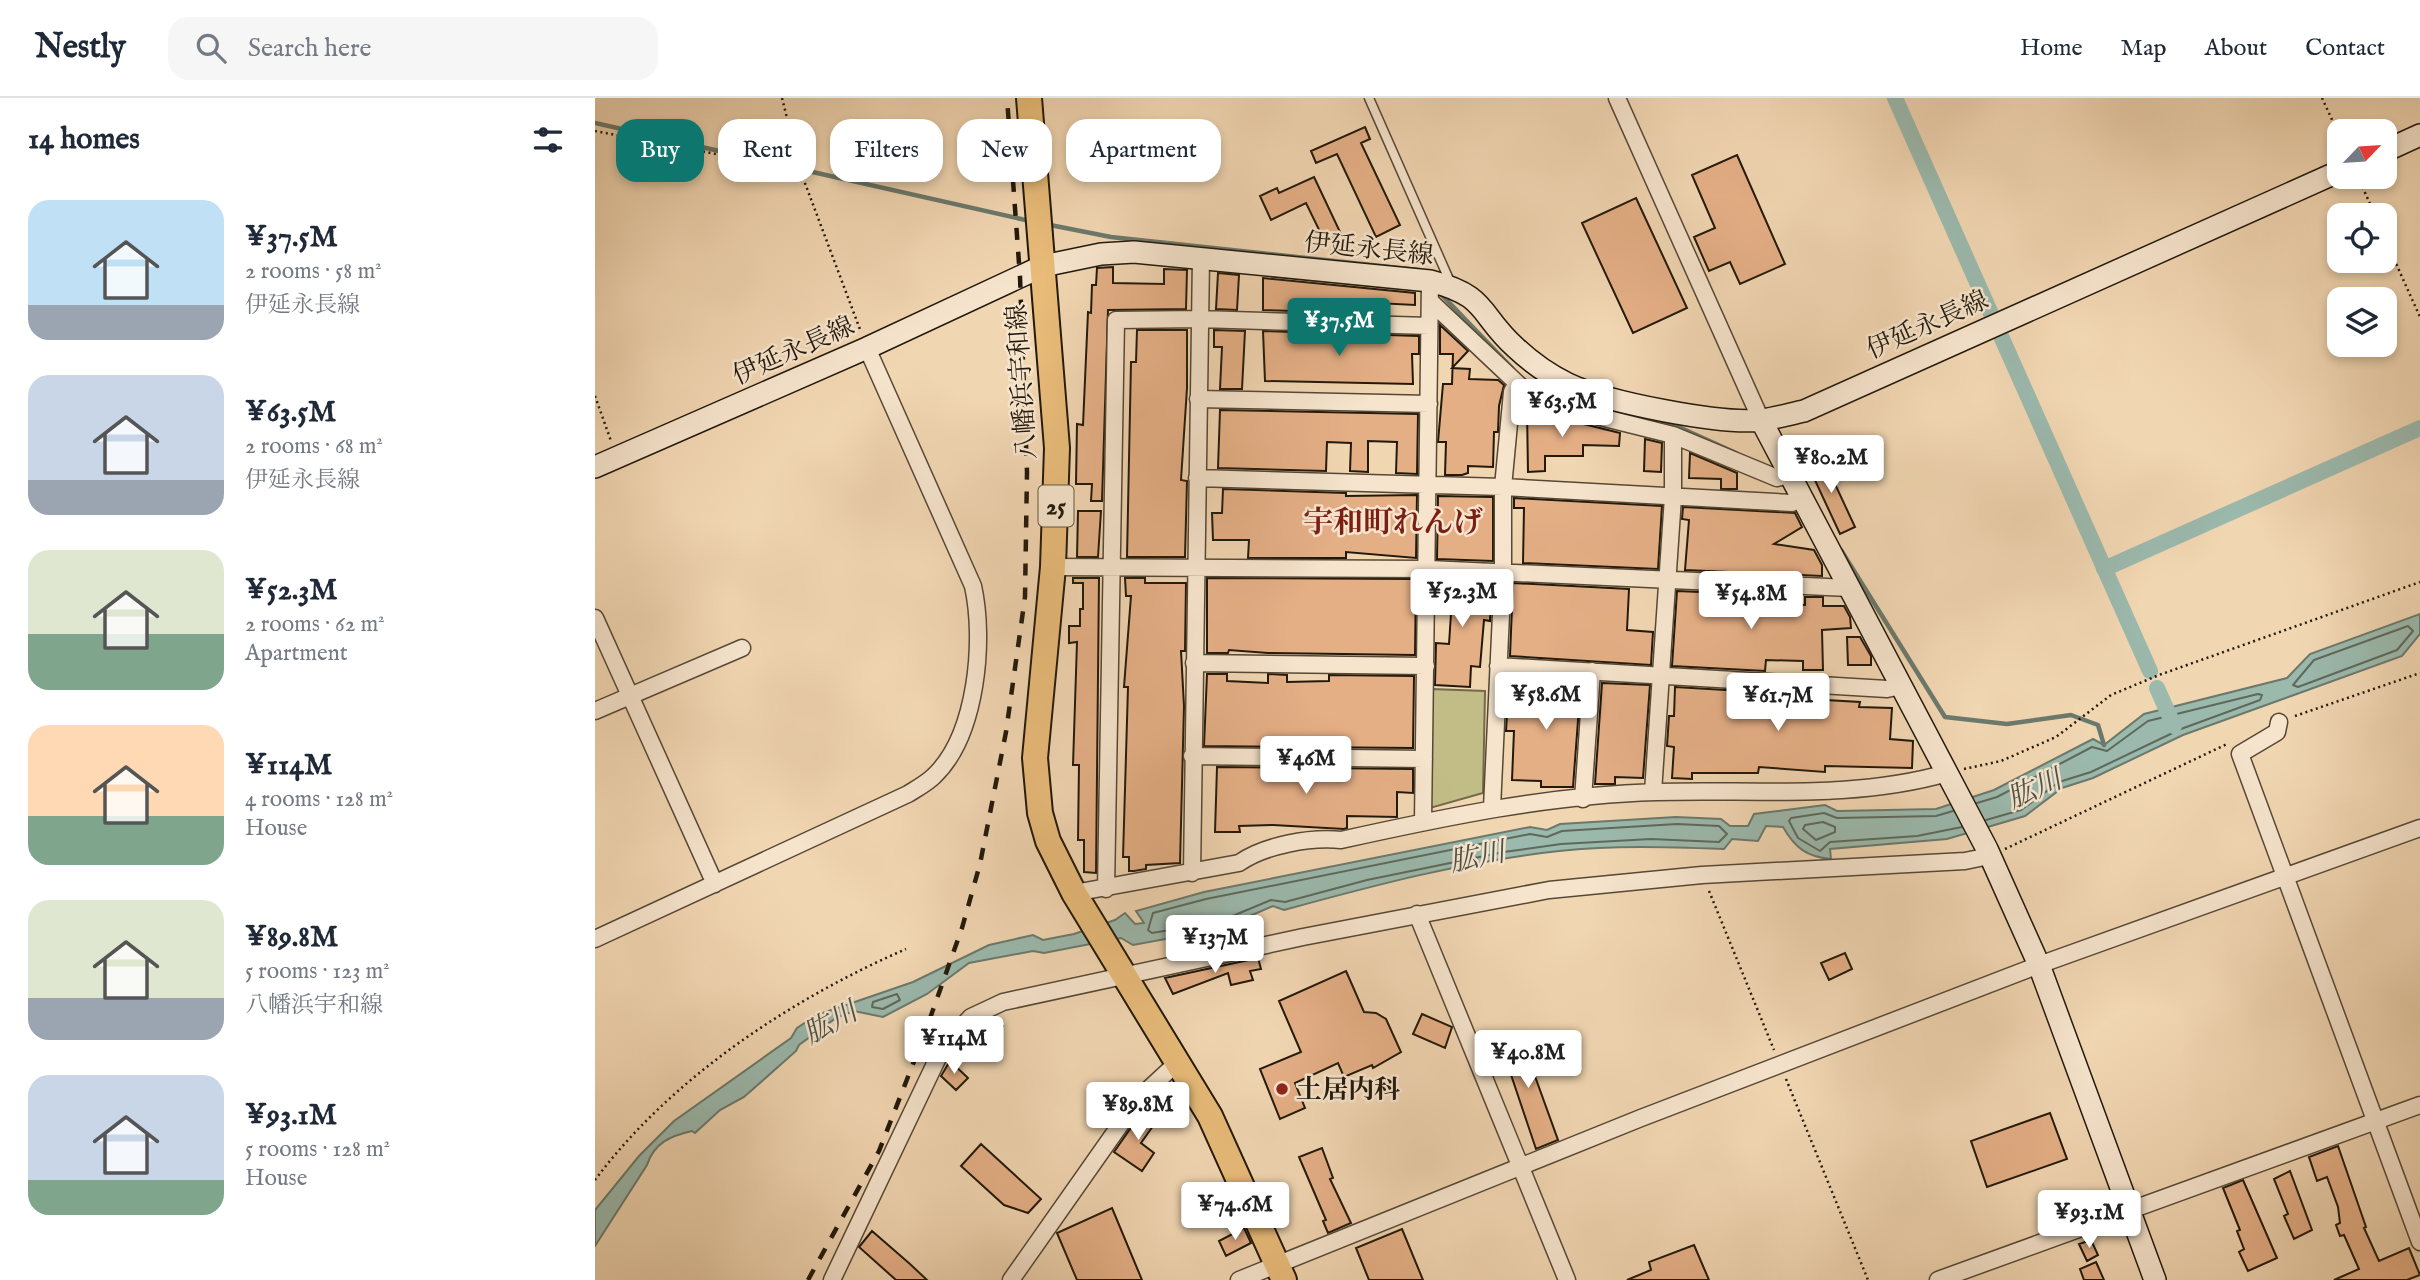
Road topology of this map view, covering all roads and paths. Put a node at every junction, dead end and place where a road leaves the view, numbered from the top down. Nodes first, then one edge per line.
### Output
1 (782, 98) edge
2 (1029, 98) edge
3 (1369, 98) edge
4 (1617, 98) edge
5 (2322, 98) edge
6 (787, 119) edge
7 (2332, 119) edge
8 (595, 131) edge
9 (2420, 135) edge
10 (2397, 146) edge
11 (718, 154) edge
12 (2327, 177) edge
13 (805, 182) edge
14 (1201, 258) junction
15 (1043, 266) junction
16 (2397, 266) edge
17 (1452, 286) junction
18 (1430, 291) junction
19 (2420, 317) edge
20 (1200, 319) junction
21 (1429, 326) junction
22 (867, 348) junction
23 (1517, 383) junction
24 (595, 396) edge
25 (1198, 399) junction
26 (1429, 404) junction
27 (1761, 420) junction
28 (1673, 435) junction
29 (617, 457) junction
30 (595, 467) edge
31 (1789, 475) junction
32 (1197, 478) junction
33 (1429, 487) junction
34 (1503, 487) junction
35 (1673, 497) junction
36 (1801, 498) junction
37 (1053, 567) junction
38 (1112, 567) junction
39 (1195, 567) junction
40 (1429, 569) junction
41 (1503, 571) junction
42 (1669, 580) junction
43 (2420, 582) edge
44 (1849, 588) junction
45 (595, 618) edge
46 (742, 648) dead end
47 (1193, 663) junction
48 (1426, 666) junction
49 (1498, 666) junction
50 (1592, 671) junction
51 (2420, 673) edge
52 (1662, 676) junction
53 (1901, 686) junction
54 (629, 697) junction
55 (595, 712) edge
56 (2279, 722) joint
57 (2234, 741) dead end
58 (1192, 756) junction
59 (1425, 759) junction
60 (1952, 781) junction
61 (1653, 792) junction
62 (1583, 799) junction
63 (1492, 808) junction
64 (1423, 822) junction
65 (2420, 828) edge
66 (1988, 852) junction
67 (1192, 873) junction
68 (1702, 875) junction
69 (2286, 877) junction
70 (715, 884) junction
71 (1106, 889) junction
72 (1077, 899) junction
73 (1417, 914) junction
74 (595, 939) edge
75 (906, 949) dead end
76 (2039, 965) junction
77 (1123, 972) junction
78 (1179, 1061) junction
79 (1780, 1065) junction
80 (2420, 1105) edge
81 (2376, 1121) junction
82 (1521, 1168) junction
83 (595, 1180) edge
84 (2129, 1210) junction
85 (2420, 1242) edge
86 (1281, 1272) edge
87 (832, 1280) edge
88 (1011, 1280) edge
89 (1239, 1280) edge
90 (1567, 1280) edge
91 (1868, 1280) edge
92 (1938, 1280) edge
93 (2155, 1280) edge

1 - 6 path
2 - 15 main road, 八幡浜宇和線 / 25
3 - 17 lane
4 - 27 street
5 - 7 path
8 - 11 path
9 - 10 main road
12 - 27 main road, 伊延永長線
13 - 22 path
14 - 15 main road, 伊延永長線
14 - 18 main road, 伊延永長線
14 - 20 street
15 - 22 main road, 伊延永長線
15 - 37 main road, 八幡浜宇和線 / 25
16 - 19 path
17 - 18 main road, 伊延永長線
17 - 27 main road, 伊延永長線
18 - 21 street
18 - 23 street
20 - 21 street
20 - 25 street
20 - 38 street
21 - 26 street
22 - 29 main road, 伊延永長線
22 - 70 street
23 - 28 street
23 - 34 street
24 - 29 path
25 - 26 street
25 - 32 street
26 - 33 street
27 - 31 main road
28 - 31 street
28 - 35 street
29 - 30 main road, 伊延永長線
31 - 36 main road
32 - 33 street
32 - 39 street
33 - 34 street
33 - 40 street
34 - 35 street
34 - 41 street
35 - 36 street
35 - 42 street
36 - 44 main road
37 - 38 street
37 - 72 main road, 八幡浜宇和線 / 25
38 - 39 street
38 - 71 street
39 - 40 street
39 - 47 street
40 - 41 street
40 - 48 street
41 - 42 street
41 - 49 street
42 - 44 street
42 - 52 street
43 - 60 path
44 - 53 main road
45 - 54 street
46 - 54 street
47 - 48 street
47 - 58 street
48 - 59 street
49 - 50 street
49 - 63 street
50 - 52 street
50 - 62 street
51 - 56 path
52 - 53 street
52 - 61 street
53 - 60 main road
54 - 55 street
54 - 70 street
56 - 69 street
57 - 66 path
58 - 59 street
58 - 67 street
59 - 64 street
60 - 61 street
60 - 66 main road
61 - 62 street
62 - 63 street
63 - 64 street
64 - 67 street
65 - 69 street
66 - 68 street
66 - 76 main road
67 - 71 street
68 - 73 street
68 - 79 path
69 - 76 street
69 - 81 street
70 - 74 street
71 - 72 street
72 - 77 main road, 25
73 - 77 street
73 - 82 street
75 - 83 path
76 - 79 street
76 - 84 main road
77 - 78 main road, 25
77 - 87 street
78 - 86 main road, 25
78 - 88 street
79 - 82 street
79 - 91 path
80 - 81 street
81 - 84 street
81 - 85 street
82 - 86 street
82 - 90 street
84 - 92 street
84 - 93 main road
86 - 89 street

